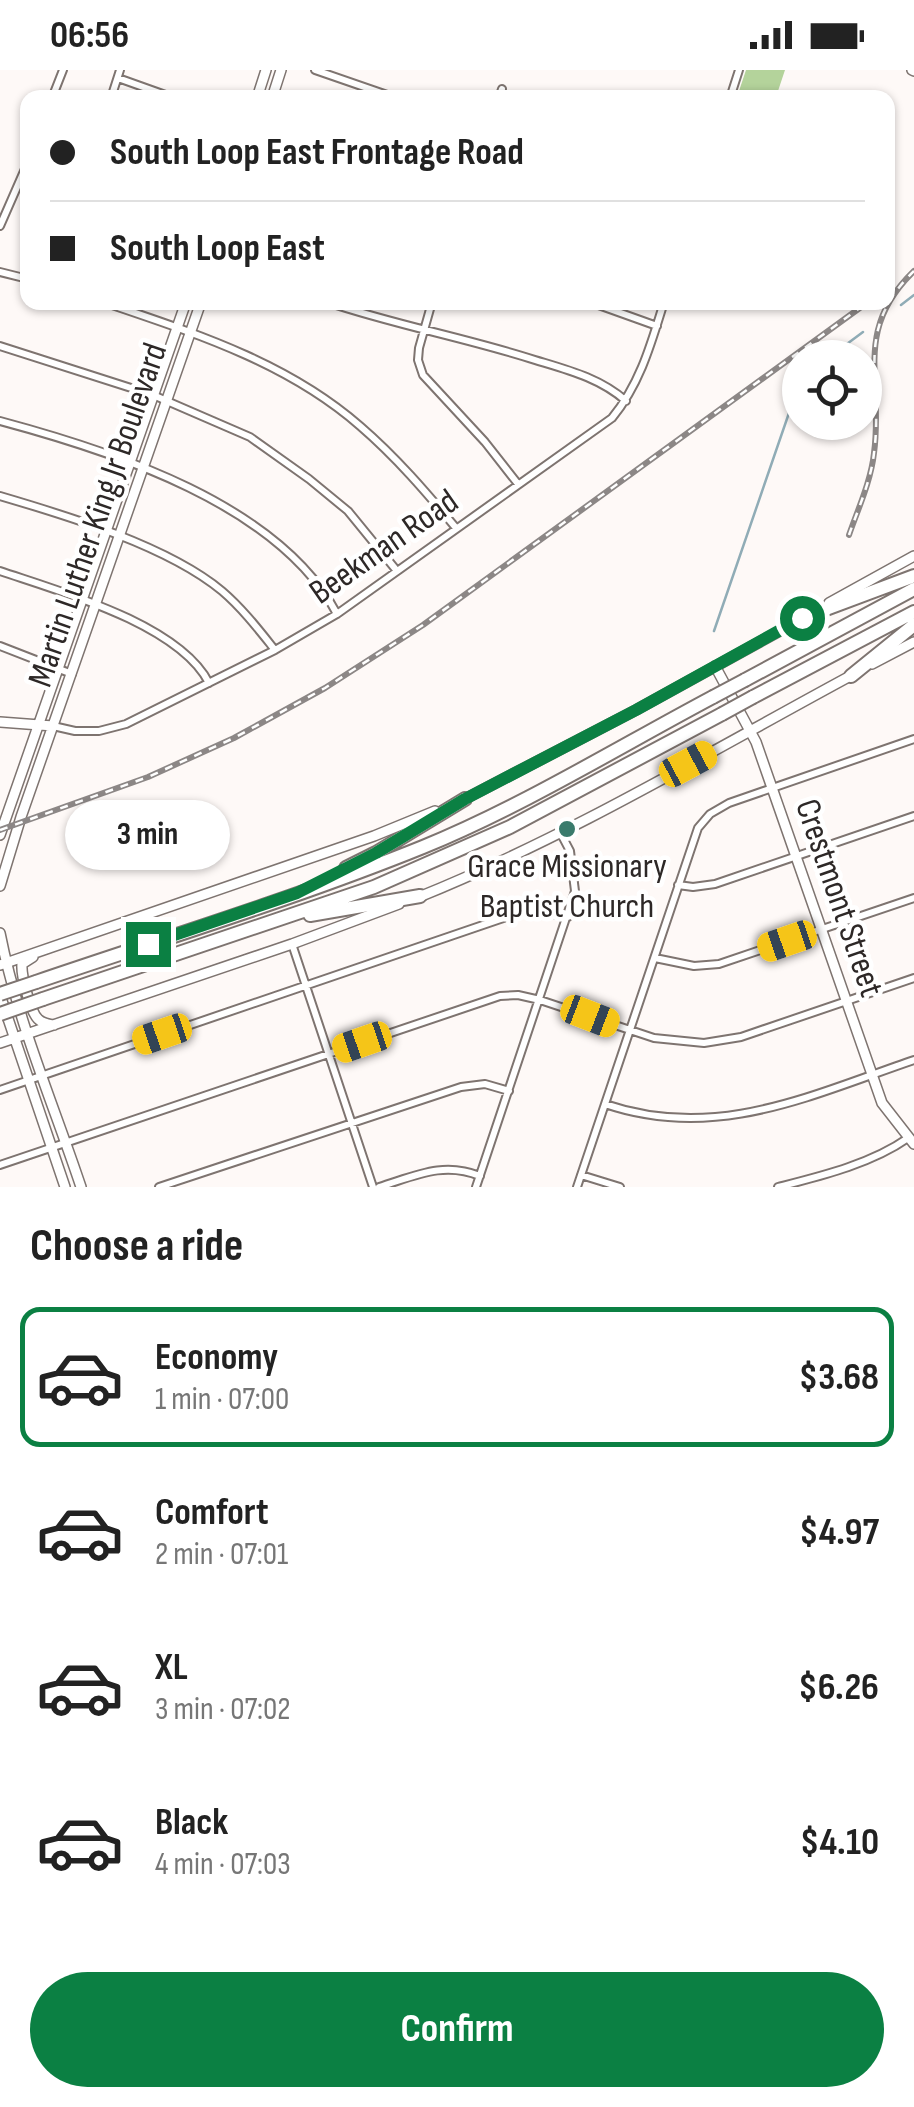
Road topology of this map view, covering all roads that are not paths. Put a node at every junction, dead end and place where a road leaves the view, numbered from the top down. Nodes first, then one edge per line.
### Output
1 (315, 70) edge
2 (119, 74) edge
3 (156, 90) edge
4 (373, 90) edge
5 (20, 180) edge
6 (0, 226) edge
7 (126, 310) edge
8 (184, 310) edge
9 (197, 310) edge
10 (356, 310) edge
11 (429, 310) edge
12 (612, 310) edge
13 (662, 310) edge
14 (657, 326) junction
15 (178, 328) junction
16 (423, 328) junction
17 (190, 332) junction
18 (0, 346) edge
19 (154, 394) junction
20 (167, 400) junction
21 (626, 401) junction
22 (0, 421) edge
23 (129, 464) junction
24 (142, 468) junction
25 (518, 484) junction
26 (0, 496) edge
27 (456, 528) junction
28 (106, 532) junction
29 (120, 537) junction
30 (914, 556) edge
31 (0, 571) edge
32 (397, 571) junction
33 (914, 576) edge
34 (914, 589) edge
35 (82, 599) junction
36 (96, 604) junction
37 (914, 612) edge
38 (337, 614) junction
39 (802, 618) junction
40 (914, 625) edge
41 (914, 642) edge
42 (0, 646) edge
43 (275, 650) junction
44 (715, 666) junction
45 (59, 670) junction
46 (72, 674) junction
47 (851, 676) junction
48 (209, 683) junction
49 (0, 722) edge
50 (38, 724) junction
51 (53, 726) junction
52 (752, 730) junction
53 (914, 739) edge
54 (773, 788) junction
55 (465, 799) junction
56 (8, 813) junction
57 (914, 816) edge
58 (21, 817) junction
59 (560, 832) junction
60 (0, 835) edge
61 (796, 856) junction
62 (3, 862) edge
63 (0, 886) edge
64 (678, 886) junction
65 (297, 893) junction
66 (420, 896) junction
67 (914, 898) edge
68 (568, 917) junction
69 (274, 921) junction
70 (821, 929) junction
71 (0, 933) edge
72 (86, 935) junction
73 (292, 944) junction
74 (655, 958) junction
75 (3, 964) edge
76 (914, 978) edge
77 (305, 986) junction
78 (0, 994) edge
79 (540, 1000) junction
80 (846, 1002) junction
81 (0, 1014) edge
82 (54, 1025) junction
83 (630, 1031) junction
84 (28, 1034) junction
85 (14, 1038) junction
86 (0, 1044) edge
87 (327, 1054) junction
88 (914, 1060) edge
89 (42, 1075) junction
90 (871, 1075) junction
91 (28, 1080) junction
92 (0, 1090) edge
93 (509, 1091) junction
94 (605, 1104) junction
95 (351, 1122) junction
96 (911, 1141) edge
97 (66, 1143) junction
98 (50, 1148) junction
99 (0, 1165) edge
100 (581, 1175) junction
101 (480, 1176) junction
102 (65, 1187) edge
103 (81, 1187) edge
104 (159, 1187) edge
105 (376, 1187) edge
106 (476, 1187) edge
107 (577, 1187) edge
108 (620, 1187) edge
109 (778, 1187) edge

1 - 4 street
2 - 3 street
5 - 6 street
7 - 15 street
8 - 15 main road, Martin Luther King Jr Boulevard
9 - 17 main road, Martin Luther King Jr Boulevard
10 - 16 street
11 - 16 street
12 - 14 street
13 - 14 street, Beekman Road
14 - 21 street, Beekman Road
15 - 17 street
15 - 19 main road, Martin Luther King Jr Boulevard
16 - 21 street
16 - 25 street
17 - 20 main road, Martin Luther King Jr Boulevard
17 - 27 street
18 - 19 street
19 - 20 street
19 - 23 main road, Martin Luther King Jr Boulevard
20 - 24 main road, Martin Luther King Jr Boulevard
20 - 32 street
21 - 25 street, Beekman Road
22 - 23 street
23 - 24 street
23 - 28 main road, Martin Luther King Jr Boulevard
24 - 29 main road, Martin Luther King Jr Boulevard
24 - 38 street
25 - 27 street, Beekman Road
26 - 28 street
27 - 32 street, Beekman Road
28 - 29 street
28 - 35 main road, Martin Luther King Jr Boulevard
29 - 36 main road, Martin Luther King Jr Boulevard
29 - 43 street
30 - 39 main road
31 - 35 street
32 - 38 street, Beekman Road
33 - 39 highway
34 - 65 highway, bridge
35 - 36 street
35 - 45 main road, Martin Luther King Jr Boulevard
36 - 46 main road, Martin Luther King Jr Boulevard
36 - 48 street
37 - 69 highway, bridge
38 - 43 street, Beekman Road
39 - 44 main road
40 - 47 highway
41 - 47 main road
42 - 45 street
43 - 48 street, Beekman Road
44 - 52 main road, Crestmont Street
44 - 55 main road
45 - 46 street
45 - 50 main road, Martin Luther King Jr Boulevard
46 - 51 main road, Martin Luther King Jr Boulevard
47 - 52 main road
48 - 51 street, Beekman Road
49 - 50 main road
50 - 51 main road
50 - 56 main road, Martin Luther King Jr Boulevard
51 - 58 main road, Martin Luther King Jr Boulevard
52 - 54 main road, Crestmont Street
52 - 59 main road
53 - 54 street
54 - 61 main road, Crestmont Street
54 - 64 street
55 - 65 highway
55 - 72 main road
56 - 58 main road
56 - 60 main road, Martin Luther King Jr Boulevard
57 - 61 street
58 - 62 main road, Martin Luther King Jr Boulevard
59 - 66 main road
59 - 68 street
61 - 64 street
61 - 70 main road, Crestmont Street
62 - 63 main road, Martin Luther King Jr Boulevard
64 - 74 street
65 - 78 highway, bridge
66 - 69 highway
66 - 73 main road
67 - 70 street
68 - 77 street
68 - 79 street
69 - 81 highway, bridge
70 - 74 street
70 - 80 main road, Crestmont Street
71 - 75 main road
72 - 75 main road
72 - 82 main road
73 - 77 street
73 - 82 main road
74 - 83 street
75 - 84 main road
76 - 80 street
77 - 87 street
77 - 89 street
78 - 85 main road
79 - 83 street
79 - 87 street
79 - 93 street
80 - 83 street
80 - 90 main road, Crestmont Street
82 - 84 main road
83 - 94 street
84 - 85 main road
84 - 89 main road
85 - 86 main road
85 - 91 main road
87 - 95 street
87 - 97 street
88 - 90 street
89 - 91 street
89 - 97 main road
90 - 94 street
90 - 96 main road, Crestmont Street
91 - 92 street
91 - 98 main road
93 - 95 street
93 - 101 street
94 - 100 street
95 - 104 street
95 - 105 street
96 - 109 street
97 - 98 street
97 - 103 main road
98 - 99 street
98 - 102 main road
100 - 107 street
100 - 108 street
101 - 105 street
101 - 106 street

